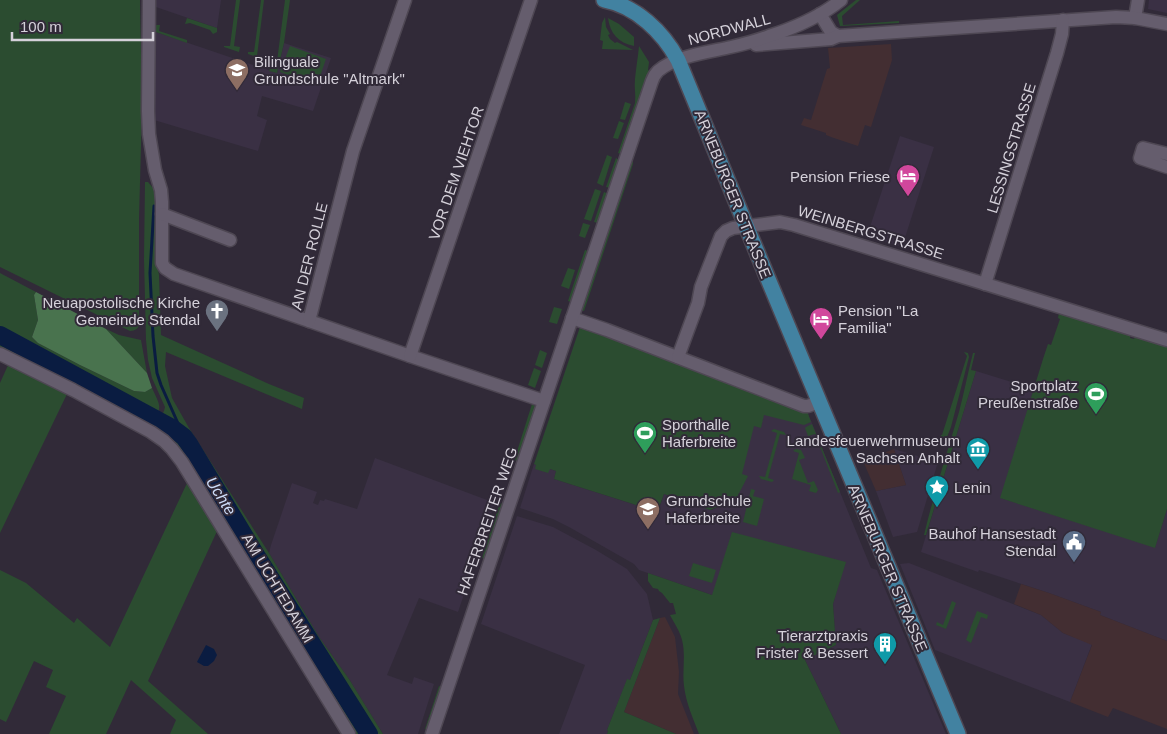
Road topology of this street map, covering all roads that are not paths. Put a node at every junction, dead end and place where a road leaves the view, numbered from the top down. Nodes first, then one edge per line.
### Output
1 (149, 0) edge
2 (405, 0) edge
3 (531, 0) edge
4 (604, 0) edge
5 (841, 0) edge
6 (1138, 0) edge
7 (637, 6) edge
8 (820, 14) junction
9 (1135, 18) junction
10 (1063, 20) junction
11 (1167, 24) edge
12 (838, 36) junction
13 (746, 43) junction
14 (678, 60) junction
15 (1167, 154) edge
16 (1167, 167) edge
17 (162, 214) junction
18 (746, 226) junction
19 (230, 240) dead end
20 (985, 284) junction
21 (572, 318) junction
22 (309, 321) junction
23 (1167, 340) edge
24 (0, 354) edge
25 (410, 356) junction
26 (678, 357) junction
27 (544, 401) junction
28 (819, 402) junction
29 (349, 734) edge
30 (432, 734) edge
31 (958, 734) edge

1 - 17 street, AN DER ROLLE
2 - 22 street, AN DER ROLLE
3 - 25 street, VOR DEM VIEHTOR
4 - 7 main road, ARNEBURGER STRASSE
5 - 8 street, NORDWALL
6 - 9 street
7 - 14 main road, ARNEBURGER STRASSE
8 - 12 street
8 - 13 street, NORDWALL
9 - 10 street
9 - 11 street
10 - 12 street
10 - 20 street, LESSINGSTRASSE
12 - 13 street
13 - 14 street, NORDWALL
14 - 18 main road, ARNEBURGER STRASSE
14 - 21 street, HAFERBREITER WEG
15 - 16 street
17 - 19 street
17 - 22 street, AN DER ROLLE
18 - 20 street, WEINBERGSTRASSE
18 - 26 street, WEINBERGSTRASSE
18 - 28 main road, ARNEBURGER STRASSE
20 - 23 street, WEINBERGSTRASSE
21 - 26 street
21 - 27 street, HAFERBREITER WEG
22 - 25 street
24 - 29 street, AM UCHTEDAMM
25 - 27 street
26 - 28 street
27 - 30 street, HAFERBREITER WEG
28 - 31 main road, ARNEBURGER STRASSE

